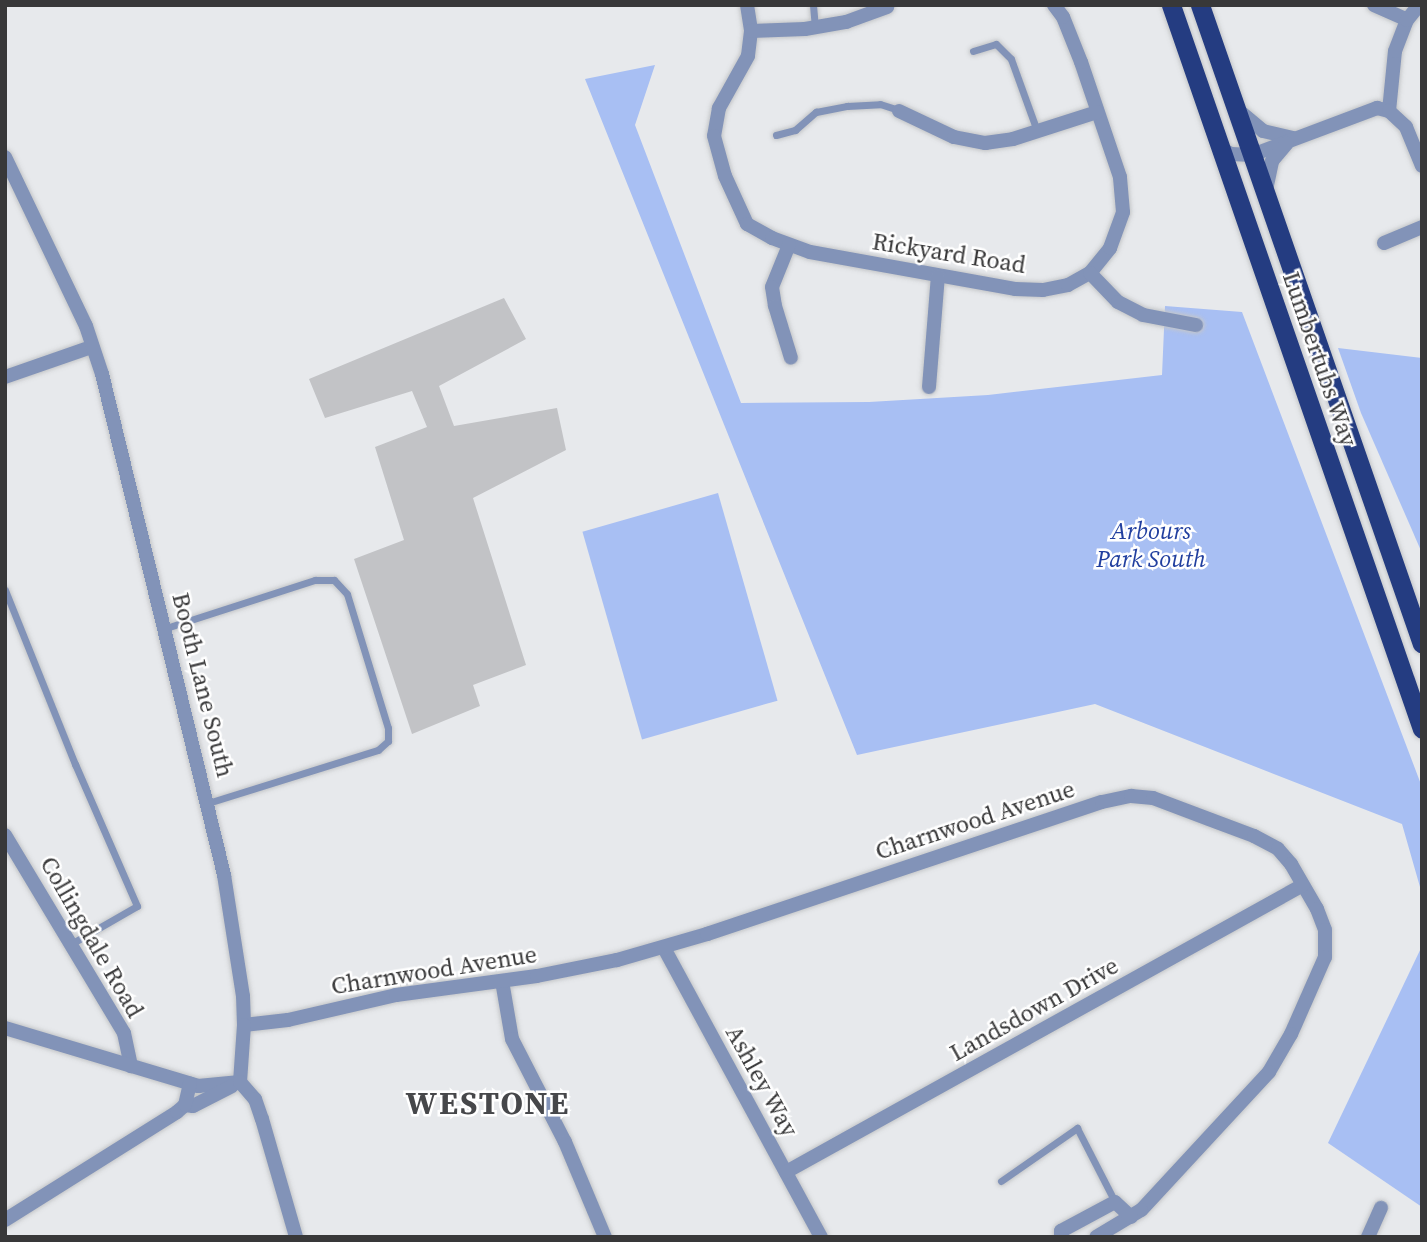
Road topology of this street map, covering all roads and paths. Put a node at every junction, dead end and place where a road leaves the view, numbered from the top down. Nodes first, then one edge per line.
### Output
1 (747, 5) edge
2 (813, 5) edge
3 (1054, 5) edge
4 (1171, 5) edge
5 (1200, 5) edge
6 (1374, 5) edge
7 (1419, 5) edge
8 (887, 6) edge
9 (1407, 20) junction
10 (815, 27) junction
11 (751, 31) junction
12 (973, 51) dead end
13 (1236, 108) junction
14 (900, 111) joint
15 (1389, 111) junction
16 (1097, 112) junction
17 (1037, 131) junction
18 (776, 135) dead end
19 (1294, 138) junction
20 (1222, 149) junction
21 (1252, 155) junction
22 (6, 161) edge
23 (1422, 166) edge
24 (1265, 194) junction
25 (1422, 227) edge
26 (1384, 243) dead end
27 (789, 245) junction
28 (1090, 273) junction
29 (938, 276) junction
30 (1196, 325) dead end
31 (91, 347) junction
32 (791, 358) dead end
33 (5, 377) edge
34 (929, 387) dead end
35 (5, 590) edge
36 (166, 628) junction
37 (1422, 644) edge
38 (1422, 729) edge
39 (208, 803) junction
40 (5, 835) edge
41 (1303, 885) junction
42 (71, 944) junction
43 (664, 948) junction
44 (502, 981) junction
45 (244, 1025) junction
46 (5, 1028) edge
47 (131, 1066) junction
48 (240, 1083) junction
49 (191, 1084) junction
50 (185, 1105) junction
51 (786, 1172) junction
52 (1001, 1181) dead end
53 (1115, 1202) junction
54 (1381, 1208) dead end
55 (1131, 1217) junction
56 (5, 1220) edge
57 (296, 1237) edge
58 (605, 1237) edge
59 (821, 1237) edge
60 (1061, 1237) edge
61 (1096, 1237) edge
62 (1368, 1237) edge

1 - 11 street, Rickyard Road
2 - 10 lane
3 - 16 street, Rickyard Road
4 - 20 highway, Lumbertubs Way
5 - 13 highway, Lumbertubs Way
6 - 9 street
7 - 9 street
8 - 10 street
9 - 15 street
10 - 11 street
11 - 27 street, Rickyard Road
12 - 17 lane
13 - 19 street
13 - 21 highway, Lumbertubs Way
14 - 17 street
14 - 18 lane
15 - 19 street
15 - 23 street
16 - 17 street
16 - 28 street, Rickyard Road
19 - 21 street
19 - 24 street
20 - 21 street
20 - 38 highway, Lumbertubs Way
21 - 24 highway, Lumbertubs Way
22 - 31 street, Booth Lane South
24 - 37 highway, Lumbertubs Way
25 - 26 street
27 - 29 street, Rickyard Road
27 - 32 street
28 - 29 street, Rickyard Road
28 - 30 street
29 - 34 street
31 - 33 street
31 - 36 street, Booth Lane South
35 - 42 lane
36 - 39 street, Booth Lane South
36 - 39 lane
39 - 45 street, Booth Lane South
40 - 42 street, Collingdale Road
41 - 43 street, Charnwood Avenue
41 - 51 street, Landsdown Drive
41 - 55 street, Charnwood Avenue
42 - 47 street, Collingdale Road
43 - 44 street, Charnwood Avenue
43 - 51 street, Ashley Way
44 - 45 street, Charnwood Avenue
44 - 58 street
45 - 48 street, Booth Lane South
46 - 47 street
47 - 49 street
48 - 49 street
48 - 50 street
48 - 57 street
49 - 50 street
50 - 56 street
51 - 59 street, Ashley Way
52 - 53 lane
53 - 55 street
53 - 60 street
54 - 62 street
55 - 61 street, Charnwood Avenue

